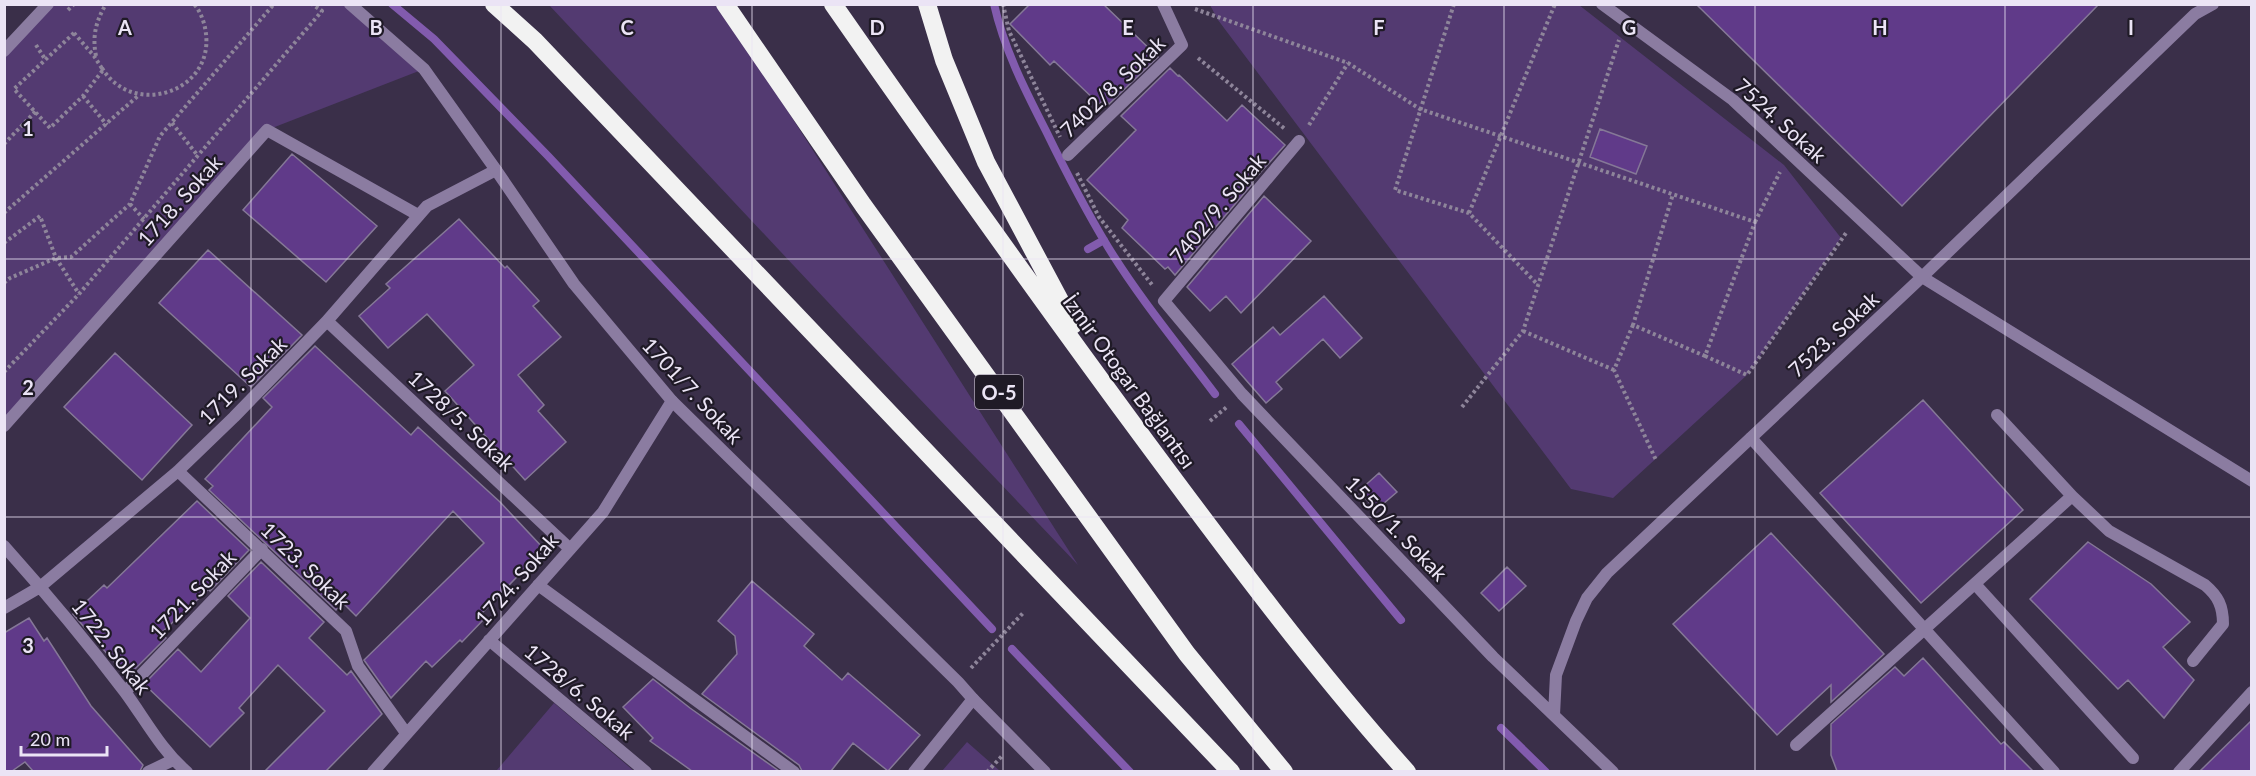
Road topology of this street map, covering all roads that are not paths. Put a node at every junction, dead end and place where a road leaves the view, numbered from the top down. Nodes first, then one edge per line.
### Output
1 (48, 4) edge
2 (350, 4) edge
3 (494, 4) edge
4 (724, 4) edge
5 (832, 4) edge
6 (927, 4) edge
7 (1163, 4) edge
8 (1602, 4) edge
9 (2213, 4) edge
10 (2197, 9) edge
11 (4, 51) edge
12 (1299, 141) road end
13 (1068, 155) road end
14 (496, 170) junction
15 (418, 215) junction
16 (1922, 277) junction
17 (1164, 301) joint
18 (327, 321) junction
19 (1106, 388) junction
20 (672, 401) junction
21 (1996, 415) dead end
22 (4, 426) edge
23 (1751, 438) junction
24 (178, 471) junction
25 (2252, 482) edge
26 (2072, 496) junction
27 (4, 546) edge
28 (569, 548) junction
29 (262, 549) junction
30 (1975, 584) junction
31 (538, 585) junction
32 (40, 587) junction
33 (4, 608) edge
34 (1924, 629) junction
35 (489, 640) junction
36 (2193, 661) dead end
37 (125, 692) junction
38 (2250, 697) edge
39 (973, 699) junction
40 (1554, 715) junction
41 (406, 732) junction
42 (1796, 745) dead end
43 (2133, 758) dead end
44 (173, 760) junction
45 (148, 771) edge
46 (187, 771) edge
47 (373, 771) edge
48 (646, 771) edge
49 (794, 771) edge
50 (914, 771) edge
51 (1045, 771) edge
52 (1231, 771) edge
53 (1284, 771) edge
54 (1407, 771) edge
55 (1613, 771) edge
56 (2054, 771) edge
57 (2179, 771) edge

1 - 11 street
2 - 14 street, 1701/7. Sokak
3 - 52 highway
4 - 53 highway, O-5
5 - 19 highway, İzmir Otogar Bağlantısı
6 - 19 highway
7 - 13 street, 7402/8. Sokak
8 - 16 street, 7524. Sokak
9 - 10 street, 7523. Sokak
10 - 16 street, 7523. Sokak
12 - 17 street, 7402/9. Sokak
14 - 15 street, 1719. Sokak
14 - 20 street, 1701/7. Sokak
15 - 18 street, 1719. Sokak
15 - 22 street, 1718. Sokak
16 - 23 street, 7523. Sokak
16 - 25 street, 7524. Sokak
17 - 40 street, 1550/1. Sokak
18 - 24 street, 1719. Sokak
18 - 28 street, 1728/5. Sokak
19 - 54 highway, İzmir Otogar Bağlantısı
20 - 28 street, 1724. Sokak
20 - 39 street, 1701/7. Sokak
21 - 26 street
23 - 34 street
23 - 40 street, 7523. Sokak
24 - 29 street, 1723. Sokak
24 - 32 street, 1719. Sokak
26 - 30 street
26 - 36 street
27 - 32 street, 1722. Sokak
28 - 31 street, 1724. Sokak
29 - 37 street, 1721. Sokak
29 - 41 street, 1723. Sokak
30 - 34 street
30 - 43 street
31 - 35 street, 1724. Sokak
31 - 49 street
32 - 33 street, 1719. Sokak
32 - 37 street, 1722. Sokak
34 - 42 street
34 - 56 street
35 - 41 street, 1724. Sokak
35 - 48 street, 1728/6. Sokak
37 - 44 street, 1722. Sokak
38 - 57 street
39 - 50 street
39 - 51 street, 1701/7. Sokak
40 - 55 street, 1550/1. Sokak
41 - 47 street, 1724. Sokak
44 - 45 street
44 - 46 street, 1722. Sokak

